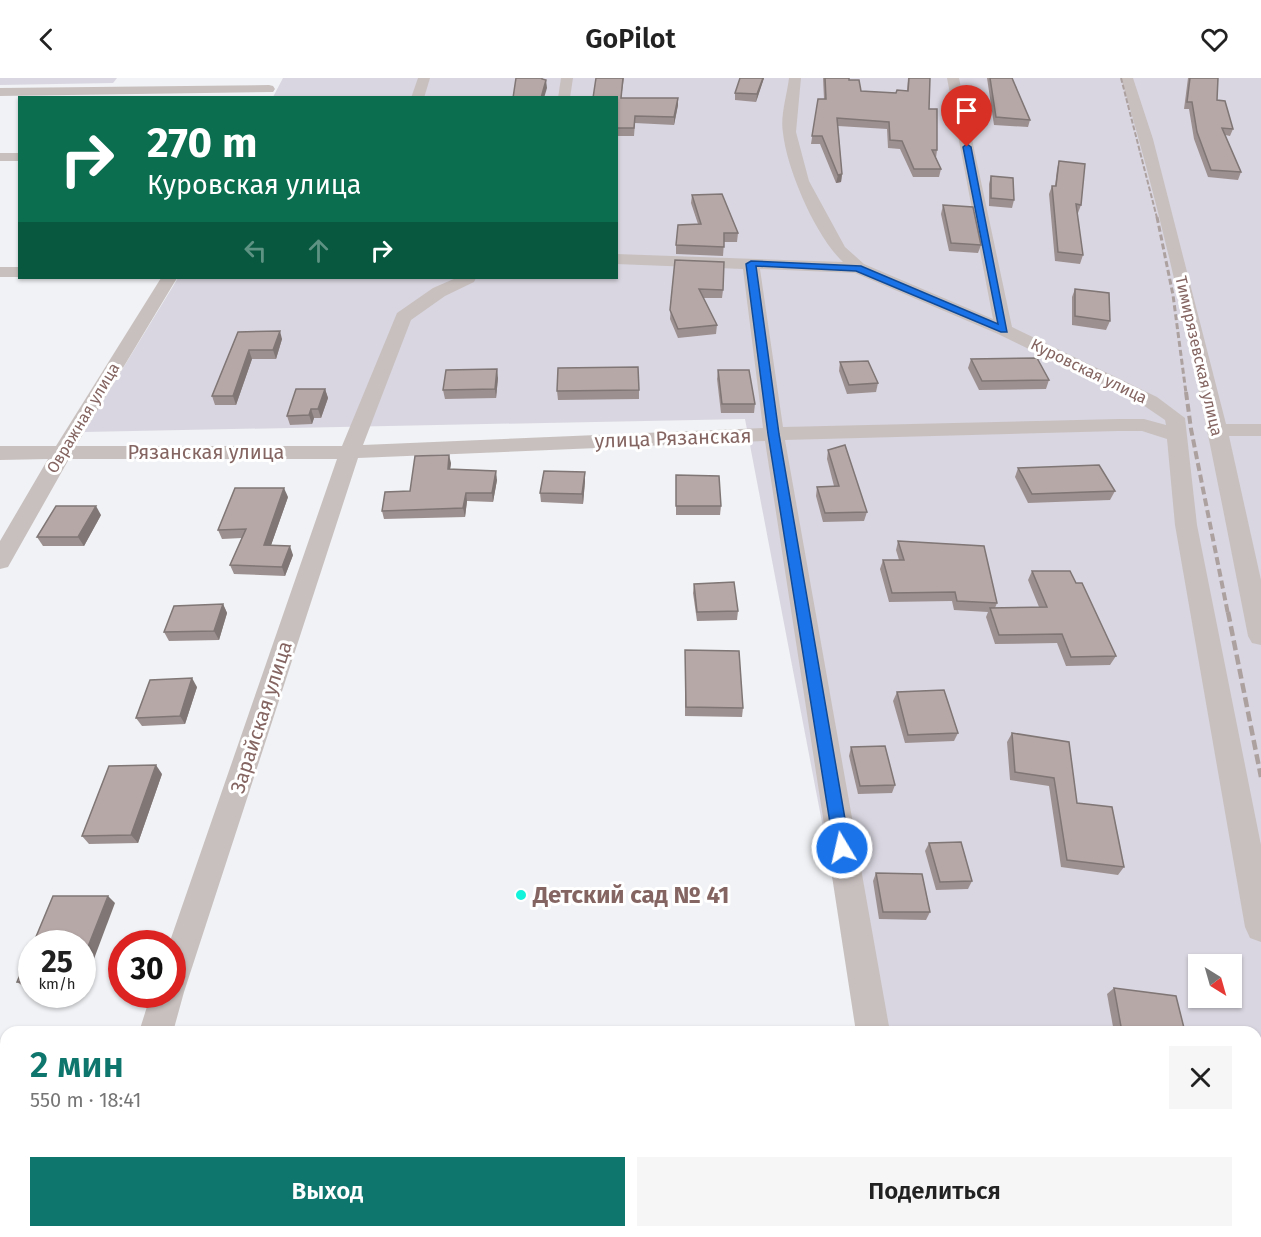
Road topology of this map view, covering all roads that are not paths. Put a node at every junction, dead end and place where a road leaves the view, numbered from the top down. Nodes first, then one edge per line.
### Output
1 (424, 78) edge
2 (567, 78) edge
3 (795, 78) edge
4 (953, 78) edge
5 (1114, 78) edge
6 (1127, 78) edge
7 (269, 88) edge
8 (0, 92) edge
9 (418, 96) edge
10 (564, 96) edge
11 (1120, 100) dead end
12 (0, 157) edge
13 (18, 157) edge
14 (618, 259) edge
15 (751, 264) junction
16 (858, 268) junction
17 (0, 272) edge
18 (18, 272) edge
19 (168, 279) edge
20 (466, 279) edge
21 (1004, 330) junction
22 (1175, 427) junction
23 (1217, 430) junction
24 (1261, 430) edge
25 (774, 434) junction
26 (350, 452) junction
27 (0, 453) edge
28 (62, 453) junction
29 (0, 561) edge
30 (1261, 636) edge
31 (1261, 927) edge
32 (186, 939) edge
33 (164, 1008) edge
34 (158, 1026) edge
35 (872, 1026) edge

1 - 9 street
2 - 10 street
3 - 16 street
4 - 21 street
5 - 11 street
6 - 23 street, Тимирязевская улица
7 - 8 street
12 - 13 street
14 - 15 street, Куровская улица
15 - 16 street, Куровская улица
15 - 25 street
16 - 21 street, Куровская улица
17 - 18 street
19 - 28 street, Овражная улица
20 - 26 street, Зарайская улица
21 - 22 street, Куровская улица
22 - 25 street, улица Рязанская
22 - 31 street
23 - 24 street
23 - 30 street, Тимирязевская улица
25 - 26 street, улица Рязанская
25 - 35 street
26 - 28 street, Рязанская улица
26 - 32 street, Зарайская улица
27 - 28 street, Рязанская улица
28 - 29 street, Овражная улица
33 - 34 street

